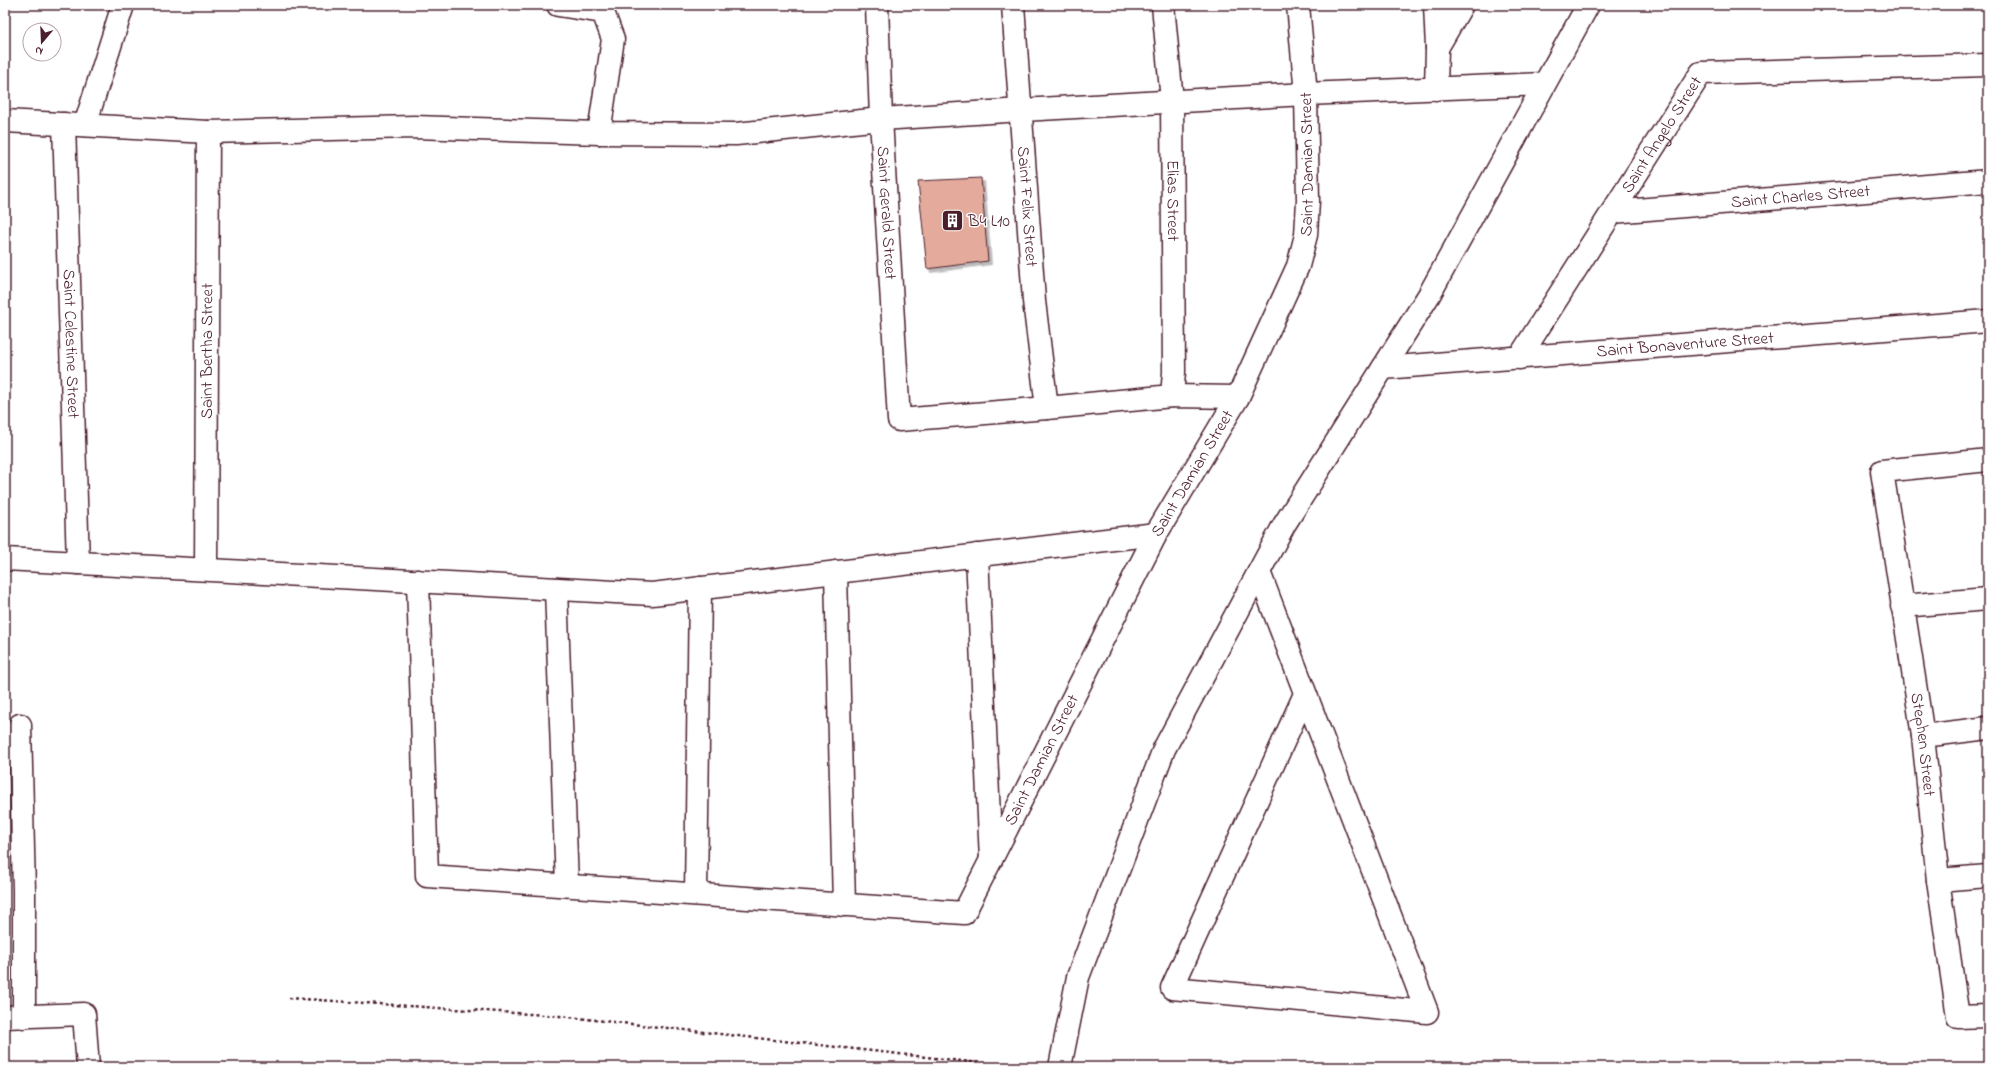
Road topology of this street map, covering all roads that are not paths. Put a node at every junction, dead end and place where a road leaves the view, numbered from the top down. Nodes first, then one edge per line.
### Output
1 (123, 5) edge
2 (558, 5) edge
3 (877, 5) edge
4 (1013, 5) edge
5 (1163, 5) edge
6 (1298, 5) edge
7 (1435, 5) edge
8 (1462, 5) edge
9 (1588, 5) edge
10 (1437, 48) junction
11 (1988, 65) edge
12 (1544, 84) junction
13 (1436, 89) junction
14 (1306, 94) junction
15 (1172, 101) junction
16 (1022, 110) junction
17 (881, 119) junction
18 (5, 121) edge
19 (74, 125) junction
20 (208, 132) junction
21 (599, 133) junction
22 (1988, 181) edge
23 (1612, 212) junction
24 (1988, 321) edge
25 (1519, 358) junction
26 (1383, 368) junction
27 (1172, 396) junction
28 (1238, 396) junction
29 (1047, 408) junction
30 (1988, 460) edge
31 (1156, 534) junction
32 (977, 555) junction
33 (5, 559) edge
34 (78, 563) junction
35 (206, 570) junction
36 (836, 572) junction
37 (1258, 572) junction
38 (418, 581) junction
39 (700, 588) junction
40 (556, 589) junction
41 (1988, 600) edge
42 (1902, 606) junction
43 (1305, 694) junction
44 (20, 725) dead end
45 (1988, 728) edge
46 (1923, 736) junction
47 (991, 861) junction
48 (1988, 876) edge
49 (1938, 880) junction
50 (567, 886) junction
51 (696, 894) junction
52 (844, 905) junction
53 (1988, 1016) edge
54 (15, 1017) edge
55 (88, 1067) edge
56 (1060, 1067) edge

1 - 19 street, Saint Celestine Street
2 - 21 street
3 - 17 street, Saint Gerald Street
4 - 16 street, Saint Felix Street
5 - 15 street, Elias Street
6 - 14 street, Saint Damian Street
7 - 10 street
8 - 10 street
9 - 12 street
10 - 13 street
11 - 23 street, Saint Angelo Street
12 - 13 street
12 - 26 street
13 - 14 street
14 - 15 street
14 - 28 street, Saint Damian Street
15 - 16 street
15 - 27 street, Elias Street
16 - 17 street
16 - 29 street, Saint Felix Street
17 - 21 street
17 - 29 street, Saint Gerald Street
18 - 19 street
19 - 20 street
19 - 34 street, Saint Celestine Street
20 - 21 street
20 - 35 street, Saint Bertha Street
22 - 23 street, Saint Charles Street
23 - 25 street, Saint Angelo Street
24 - 25 street, Saint Bonaventure Street
25 - 26 street, Saint Bonaventure Street
26 - 37 street
27 - 28 street
27 - 29 street
28 - 31 street, Saint Damian Street
30 - 42 street, Stephen Street
31 - 32 street
31 - 47 street, Saint Damian Street
32 - 36 street
32 - 47 street
33 - 34 street
34 - 35 street
35 - 38 street
36 - 39 street
36 - 52 street
37 - 43 street
37 - 56 street
38 - 40 street
38 - 50 street
39 - 40 street
39 - 51 street
40 - 50 street
41 - 42 street
42 - 46 street, Stephen Street
43 - 43 street
44 - 54 street
45 - 46 street
46 - 49 street, Stephen Street
47 - 52 street, Saint Damian Street
48 - 49 street
49 - 53 street, Stephen Street
50 - 51 street
51 - 52 street
54 - 55 street

